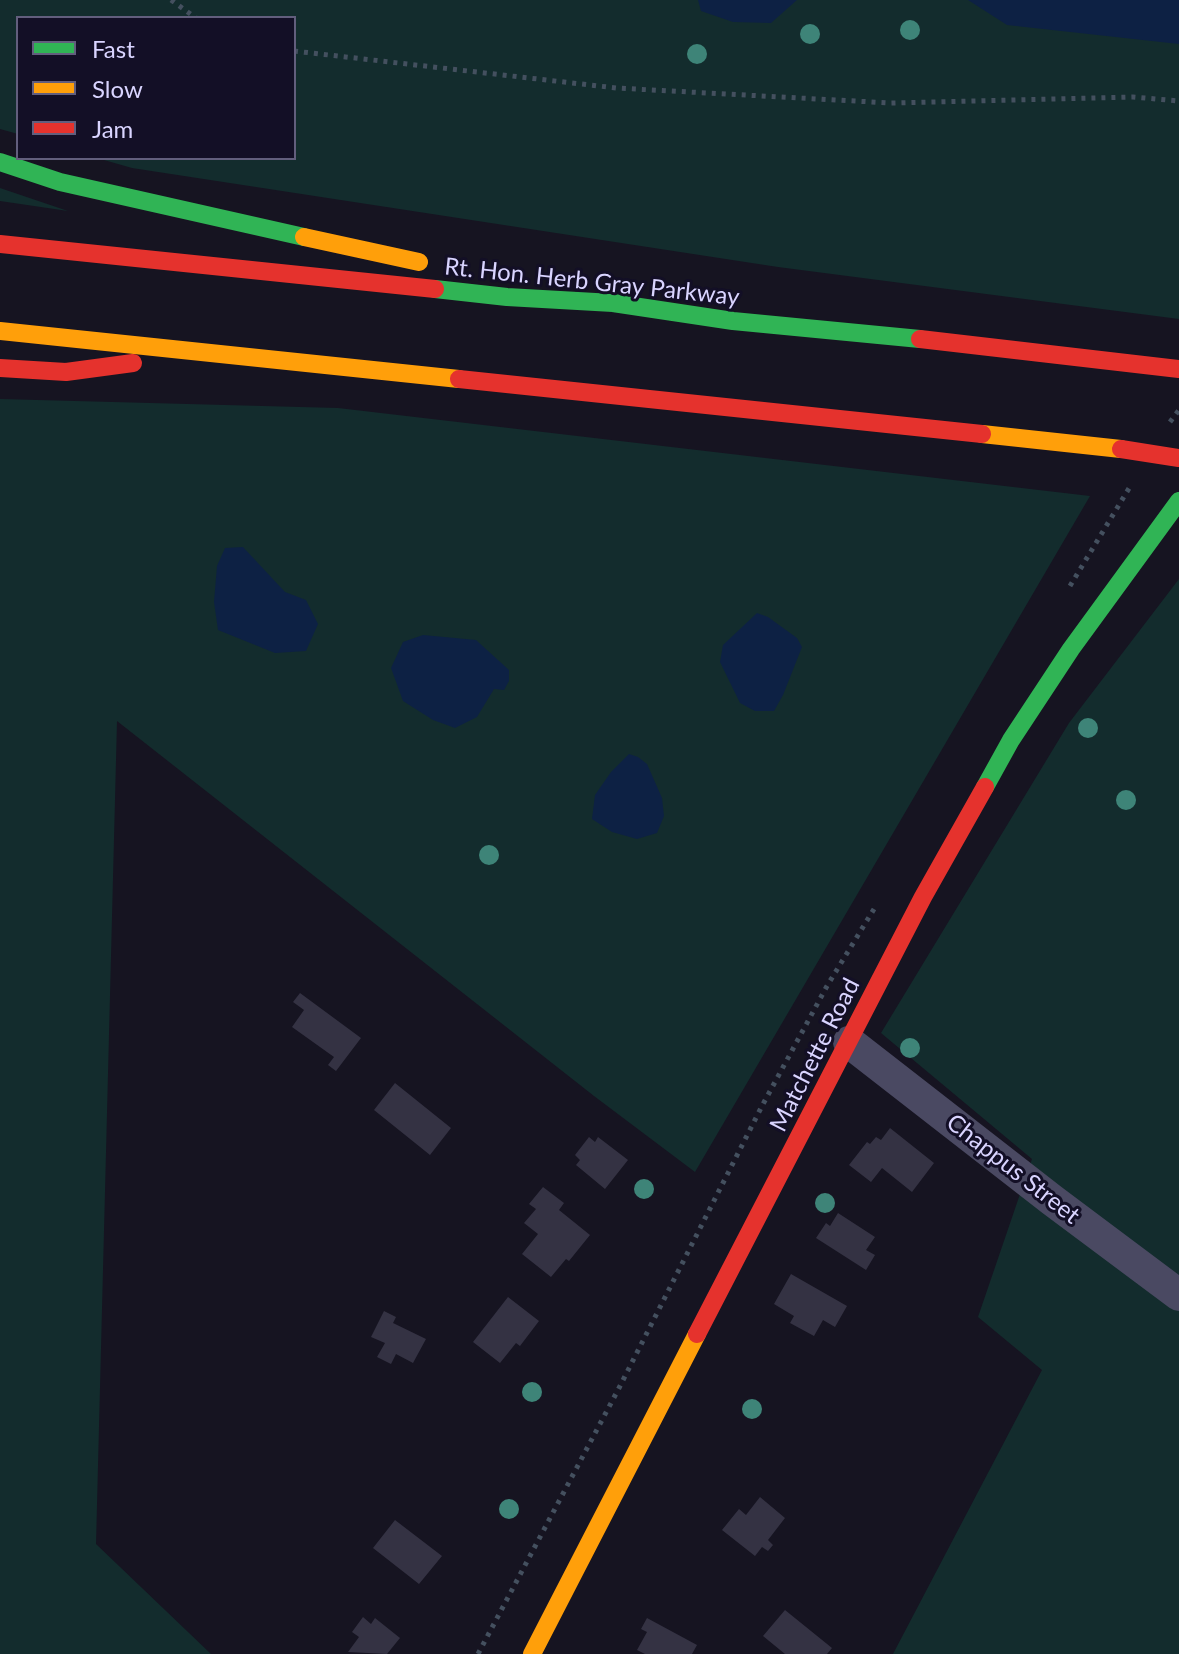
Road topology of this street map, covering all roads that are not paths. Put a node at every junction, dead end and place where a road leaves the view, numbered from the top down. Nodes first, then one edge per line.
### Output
1 (0, 162) edge
2 (0, 244) edge
3 (431, 264) dead end
4 (491, 277) dead end
5 (613, 303) junction
6 (0, 331) edge
7 (204, 354) junction
8 (0, 368) edge
9 (1175, 369) edge
10 (1179, 458) edge
11 (1179, 501) edge
12 (849, 1042) junction
13 (1179, 1295) edge
14 (532, 1654) edge

1 - 3 main road
2 - 5 main road, Rt. Hon. Herb Gray Parkway
4 - 5 main road
5 - 9 main road, Rt. Hon. Herb Gray Parkway
6 - 7 main road
7 - 8 main road
7 - 10 main road, bridge
11 - 12 main road, Matchette Road
12 - 13 street, Chappus Street
12 - 14 main road, Matchette Road

